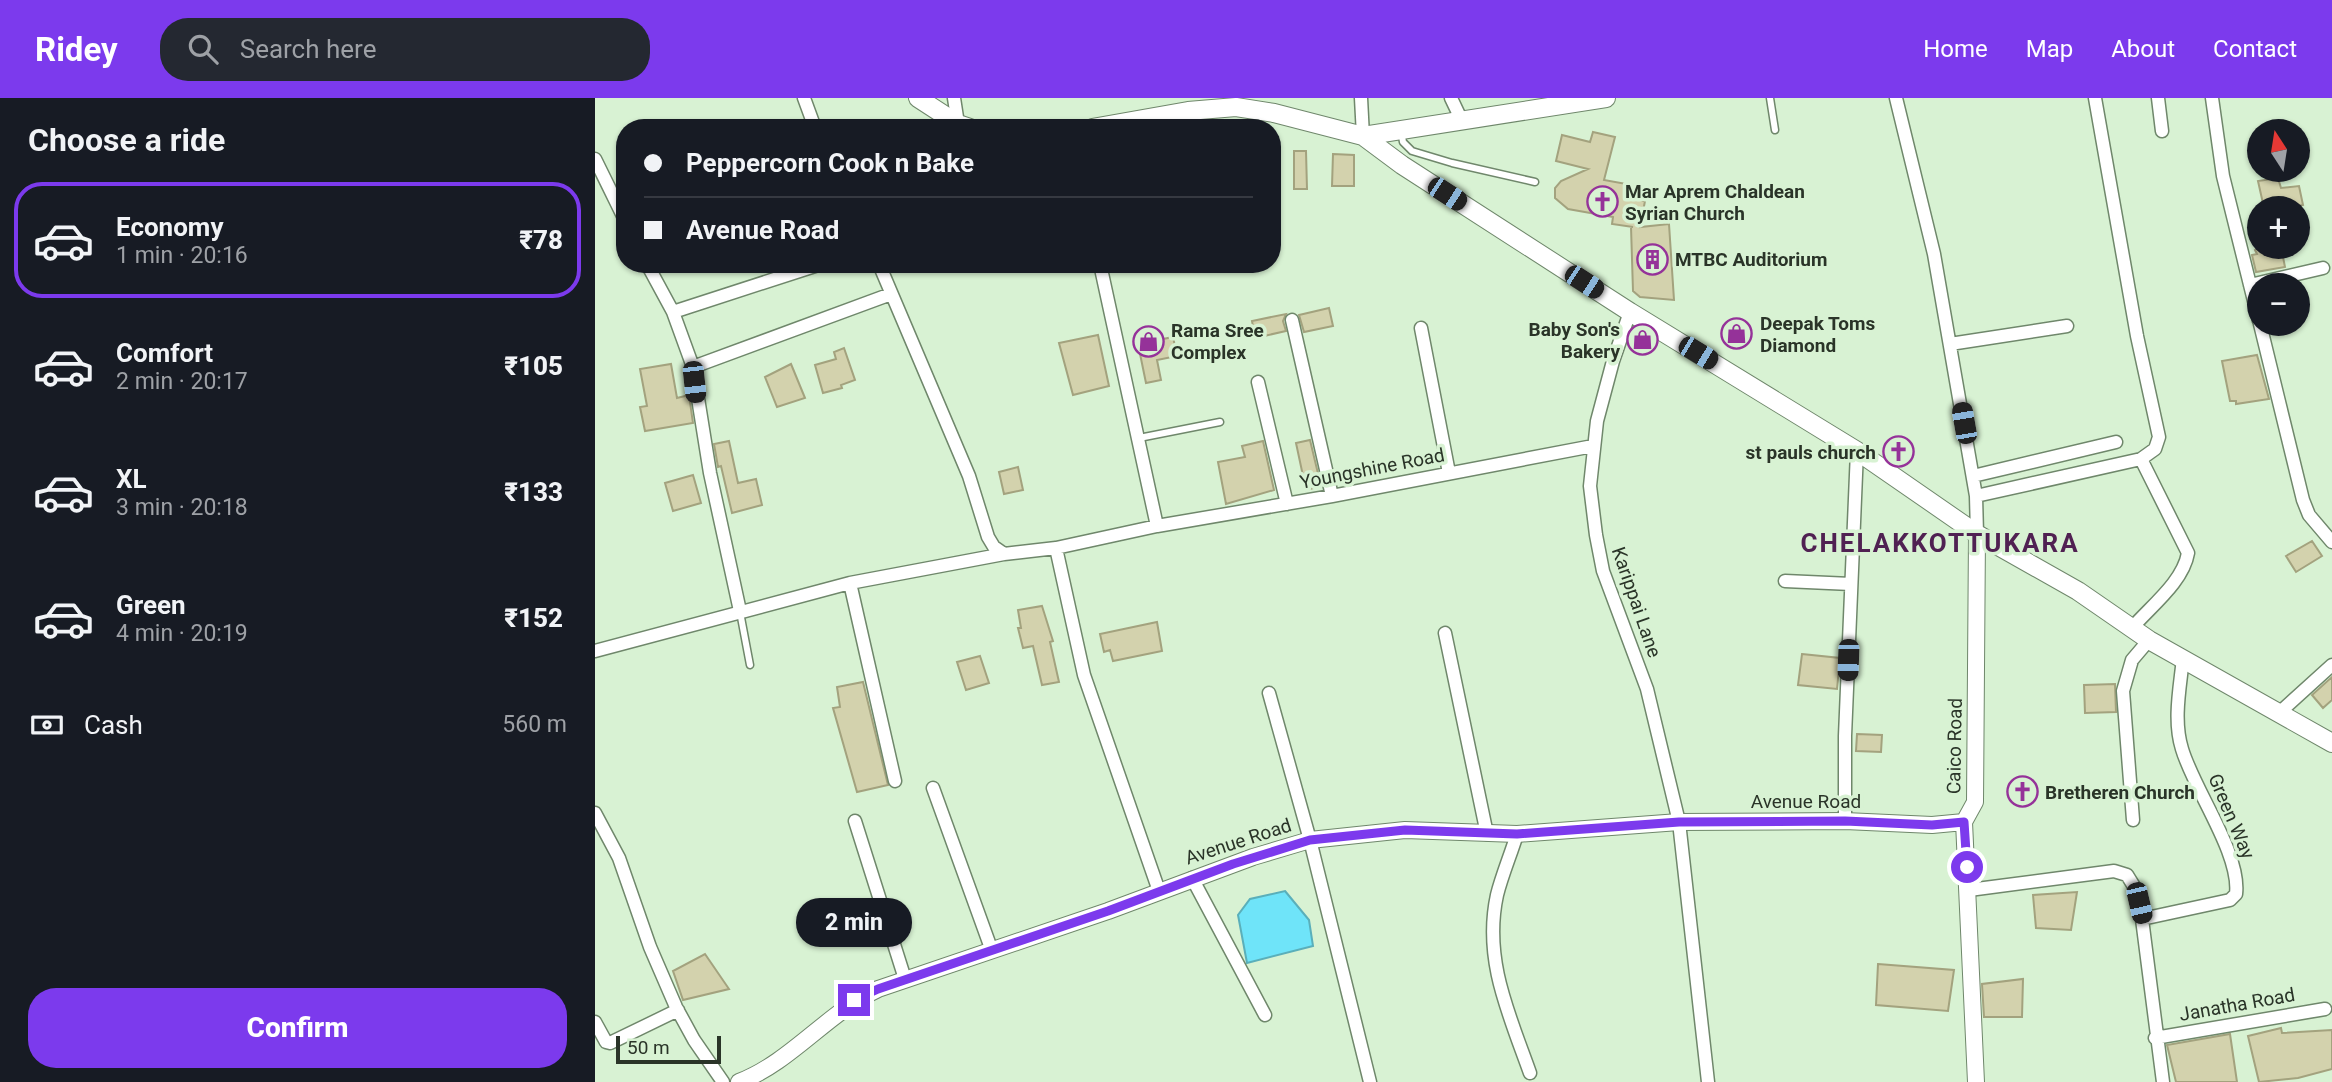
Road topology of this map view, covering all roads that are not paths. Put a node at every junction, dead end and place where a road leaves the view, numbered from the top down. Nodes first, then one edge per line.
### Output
1 (804, 98) edge
2 (918, 98) edge
3 (954, 98) edge
4 (1361, 98) edge
5 (1451, 98) edge
6 (1606, 98) edge
7 (1770, 98) edge
8 (1896, 98) edge
9 (2095, 98) edge
10 (2158, 98) edge
11 (2211, 98) edge
12 (1235, 102) edge
13 (812, 119) edge
14 (952, 119) edge
15 (962, 119) edge
16 (1140, 119) edge
17 (1461, 119) junction
18 (1400, 130) junction
19 (1775, 130) dead end
20 (2162, 131) dead end
21 (1363, 136) junction
22 (595, 159) edge
23 (1535, 182) dead end
24 (616, 194) edge
25 (2323, 268) dead end
26 (652, 273) edge
27 (793, 273) edge
28 (882, 273) edge
29 (1102, 273) edge
30 (2247, 273) edge
31 (2302, 273) edge
32 (891, 295) junction
33 (673, 312) junction
34 (1629, 312) junction
35 (1292, 320) dead end
36 (2067, 326) dead end
37 (1421, 328) dead end
38 (2263, 336) edge
39 (1950, 344) junction
40 (692, 367) junction
41 (1258, 382) dead end
42 (1220, 422) dead end
43 (1137, 439) junction
44 (2116, 442) dead end
45 (1593, 446) junction
46 (1857, 450) junction
47 (2141, 459) junction
48 (1450, 472) junction
49 (1973, 476) junction
50 (1332, 496) junction
51 (1976, 496) junction
52 (1287, 504) junction
53 (1157, 526) junction
54 (1977, 534) junction
55 (2332, 542) edge
56 (1056, 548) junction
57 (1004, 554) junction
58 (1785, 581) dead end
59 (850, 583) junction
60 (1851, 584) junction
61 (740, 611) junction
62 (2132, 628) junction
63 (1445, 634) dead end
64 (2149, 640) junction
65 (595, 651) edge
66 (2183, 658) junction
67 (750, 665) dead end
68 (2332, 665) edge
69 (1269, 693) dead end
70 (2279, 713) junction
71 (2332, 743) edge
72 (895, 781) dead end
73 (933, 788) dead end
74 (595, 813) edge
75 (2133, 820) dead end
76 (855, 821) dead end
77 (1845, 821) junction
78 (1679, 822) junction
79 (1964, 822) junction
80 (1487, 834) junction
81 (1517, 834) junction
82 (1310, 840) junction
83 (1192, 878) junction
84 (1969, 890) junction
85 (1159, 891) junction
86 (2142, 919) junction
87 (992, 951) junction
88 (905, 979) junction
89 (2325, 1009) dead end
90 (678, 1010) junction
91 (1265, 1015) dead end
92 (595, 1022) edge
93 (2155, 1038) junction
94 (1530, 1073) dead end
95 (761, 1078) edge
96 (723, 1082) edge
97 (739, 1082) edge
98 (1370, 1082) edge
99 (1707, 1082) edge
100 (1976, 1082) edge
101 (2163, 1082) edge

1 - 13 street
2 - 14 main road
3 - 15 street
4 - 21 street
5 - 17 street
6 - 17 main road
7 - 19 lane
8 - 39 street
9 - 47 street
10 - 20 street
11 - 30 street
12 - 16 main road
12 - 21 main road
17 - 18 main road
18 - 21 main road
18 - 23 lane
21 - 34 main road
22 - 24 street
25 - 31 street
26 - 33 street
27 - 33 street
28 - 32 street
29 - 43 street
32 - 40 street
32 - 57 street
33 - 40 street
34 - 45 street, Karippai Lane
34 - 46 main road
35 - 50 street
36 - 39 street
37 - 48 street
38 - 55 street
39 - 49 street
40 - 61 street
41 - 52 street
42 - 43 lane
43 - 53 street
44 - 49 street
45 - 48 street, Youngshine Road
45 - 78 street, Karippai Lane
46 - 54 main road
46 - 60 street
47 - 51 street
47 - 62 street
48 - 50 street, Youngshine Road
49 - 51 street
50 - 52 street, Youngshine Road
51 - 54 street
52 - 53 street, Youngshine Road
53 - 56 street, Youngshine Road
54 - 62 main road
54 - 79 street, Caico Road
56 - 57 street, Youngshine Road
56 - 85 street
57 - 59 street, Youngshine Road
58 - 60 street
59 - 61 street, Youngshine Road
59 - 72 street
60 - 77 street
61 - 65 street, Youngshine Road
61 - 67 lane
62 - 64 main road
63 - 80 street
64 - 66 main road
64 - 75 street
66 - 70 main road
66 - 86 street, Green Way
68 - 70 street
69 - 82 street
70 - 71 main road
73 - 87 street
74 - 90 street
76 - 88 street
77 - 78 street, Avenue Road
77 - 79 street, Avenue Road
78 - 81 street, Avenue Road
78 - 99 street, Karippai Lane
79 - 84 street, Caico Road
80 - 81 street, Avenue Road
80 - 82 street, Avenue Road
81 - 94 street
82 - 83 street, Avenue Road
82 - 98 street
83 - 85 street, Avenue Road
83 - 91 street
84 - 86 street, Janatha Road
84 - 100 street, Caico Road
85 - 87 street, Avenue Road
86 - 93 street, Janatha Road
87 - 88 street, Avenue Road
88 - 95 street, Avenue Road
89 - 93 street, Janatha Road
90 - 92 street
90 - 96 street
93 - 101 street, Janatha Road
95 - 97 street, Avenue Road

